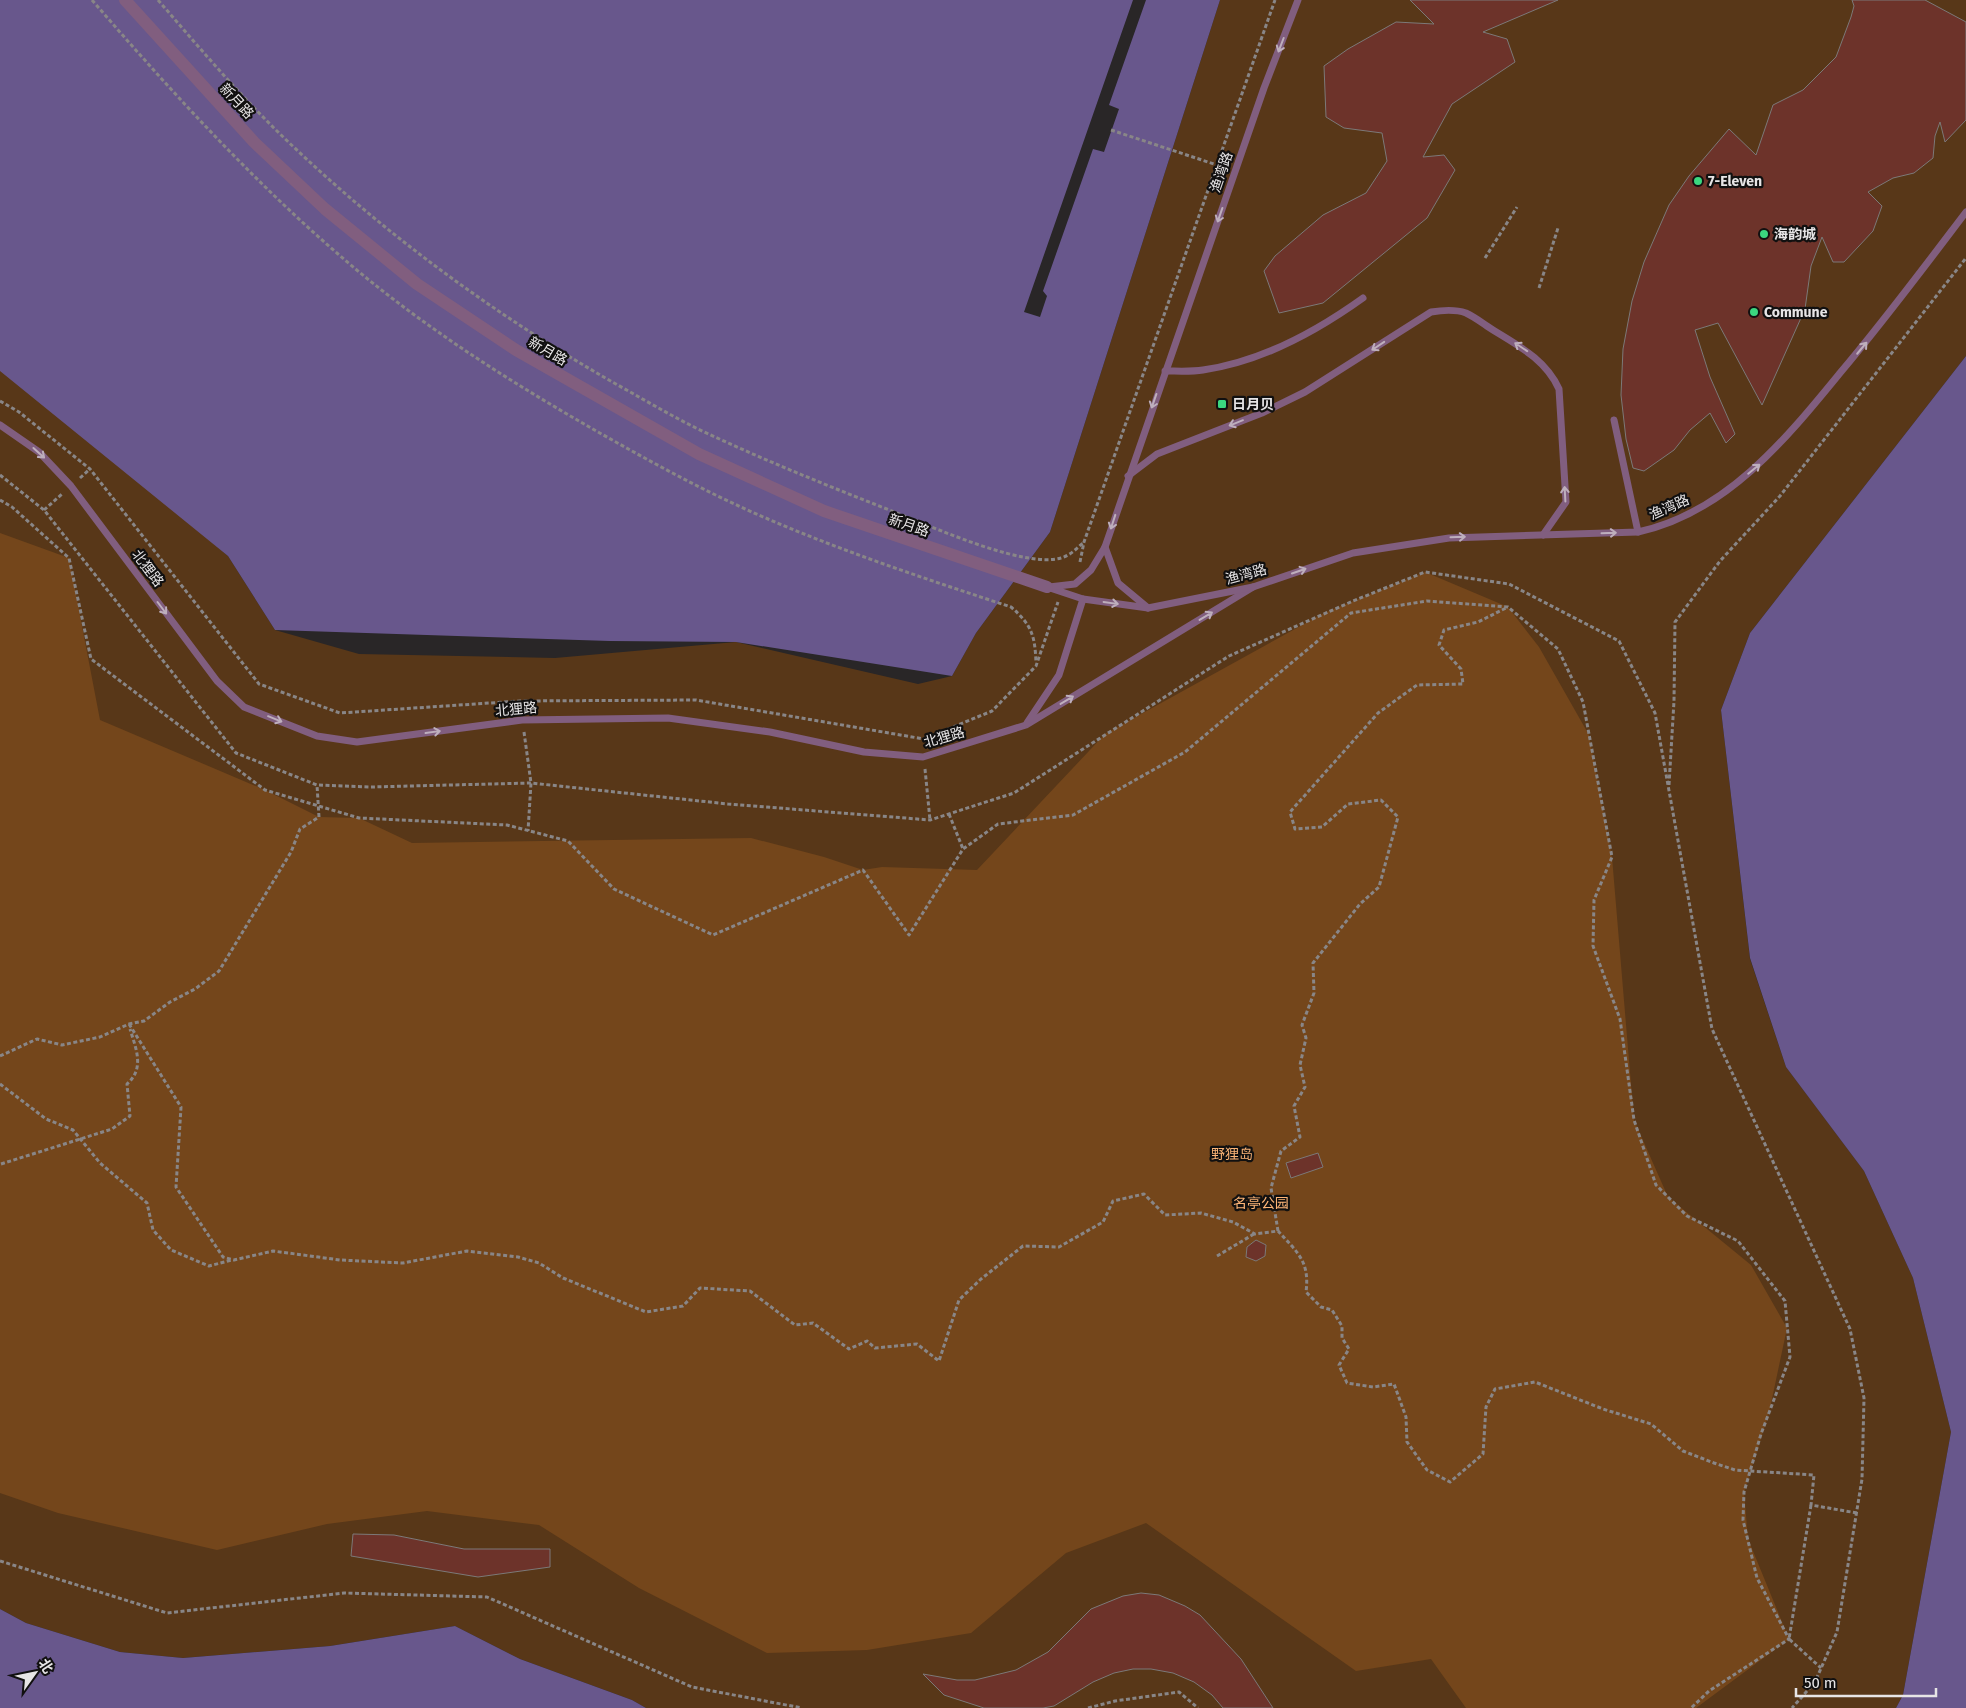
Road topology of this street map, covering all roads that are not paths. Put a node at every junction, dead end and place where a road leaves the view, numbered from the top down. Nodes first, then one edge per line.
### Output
1 (125, 0) edge
2 (1298, 0) edge
3 (1966, 212) edge
4 (1363, 298) dead end
5 (1165, 371) junction
6 (1614, 420) dead end
7 (0, 425) edge
8 (1128, 476) junction
9 (1638, 532) junction
10 (1543, 535) junction
11 (1105, 548) junction
12 (1047, 587) junction
13 (1253, 587) junction
14 (1083, 600) junction
15 (1148, 608) junction
16 (1026, 725) junction

1 - 12 street, 新月路
2 -> 5 lane, 渔湾路
9 -> 3 lane, 渔湾路
4 - 5 lane
5 -> 8 lane, 渔湾路
6 - 9 lane
7 -> 16 lane, 北狸路
10 -> 8 lane
8 -> 11 lane, 渔湾路
10 -> 9 lane, 渔湾路
13 -> 10 lane, 渔湾路
11 - 12 lane, 渔湾路
11 - 15 lane
12 - 14 lane, 渔湾路
13 - 15 lane, 渔湾路
16 -> 13 lane, 北狸路
14 -> 15 lane, 渔湾路
14 - 16 lane

